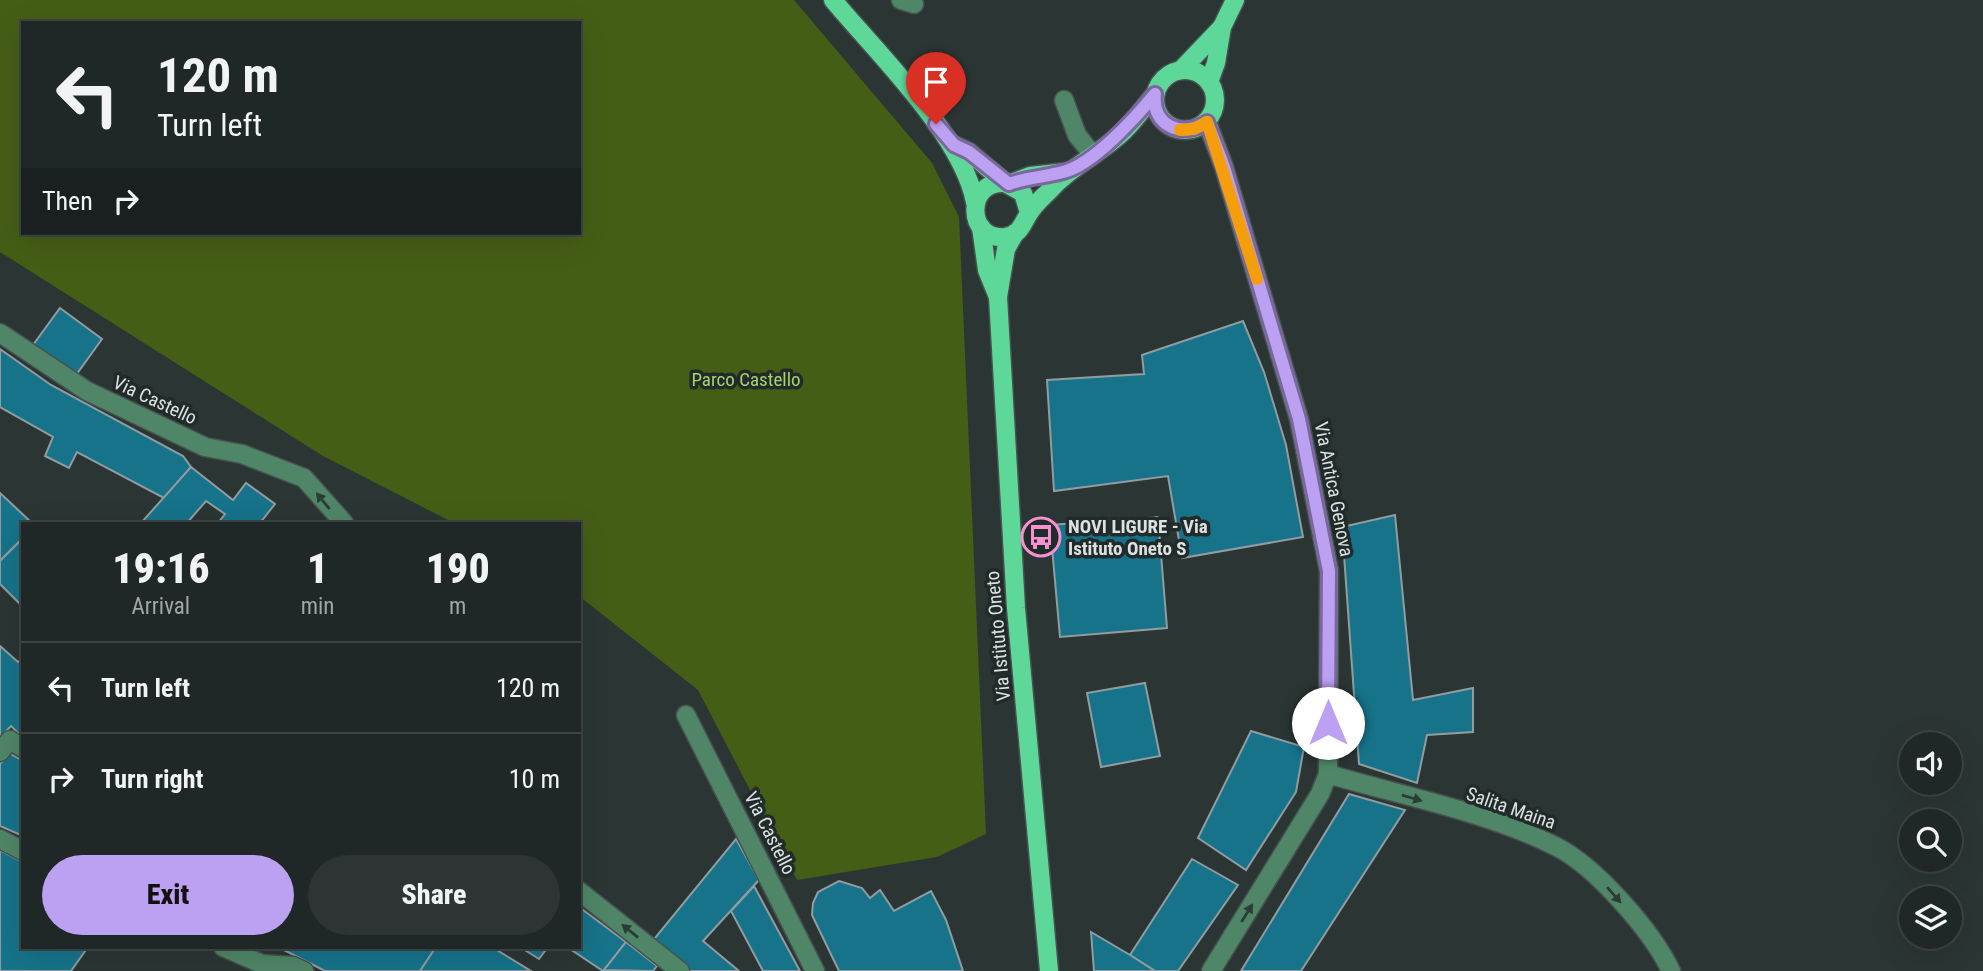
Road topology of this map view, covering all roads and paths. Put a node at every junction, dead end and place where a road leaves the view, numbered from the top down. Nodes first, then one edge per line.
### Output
1 (833, 0) edge
2 (1236, 0) edge
3 (1222, 27) junction
4 (1181, 70) junction
5 (1209, 82) junction
6 (1155, 94) junction
7 (1064, 100) dead end
8 (1164, 122) junction
9 (1207, 122) junction
10 (1124, 132) junction
11 (954, 145) junction
12 (1092, 154) junction
13 (1066, 172) junction
14 (1007, 184) junction
15 (975, 202) junction
16 (1028, 213) junction
17 (981, 227) junction
18 (1015, 233) junction
19 (998, 297) junction
20 (0, 333) edge
21 (343, 522) edge
22 (686, 715) dead end
23 (21, 747) edge
24 (0, 752) edge
25 (1328, 774) junction
26 (0, 839) edge
27 (21, 850) edge
28 (581, 893) edge
29 (228, 949) edge
30 (272, 949) edge
31 (262, 964) junction
32 (296, 969) edge
33 (680, 971) edge
34 (815, 971) edge
35 (1049, 971) edge
36 (1210, 971) edge
37 (1671, 971) edge

1 - 11 main road
2 - 3 main road
3 - 4 main road
3 - 5 main road
4 - 5 main road
4 - 6 main road
5 - 9 main road
6 - 8 main road
6 - 10 main road
7 - 12 street
8 - 9 main road
8 - 10 main road
9 - 25 street, Via Antica Genova
10 - 12 main road
11 - 14 main road
11 - 15 main road
12 - 13 main road
13 - 14 main road
13 - 16 main road
14 - 15 main road
14 - 16 main road
15 - 17 main road
16 - 18 main road
17 - 18 main road
17 - 19 main road, Via Istituto Oneto
18 - 19 main road, Via Istituto Oneto
19 - 35 main road, Via Istituto Oneto
21 -> 20 street, Via Castello
22 - 34 street, Via Castello
23 - 24 street
36 -> 25 street, Via Antica Genova
25 -> 37 street, Salita Maina
26 - 27 street
33 -> 28 street
29 - 31 street
30 - 31 street
31 - 32 street

